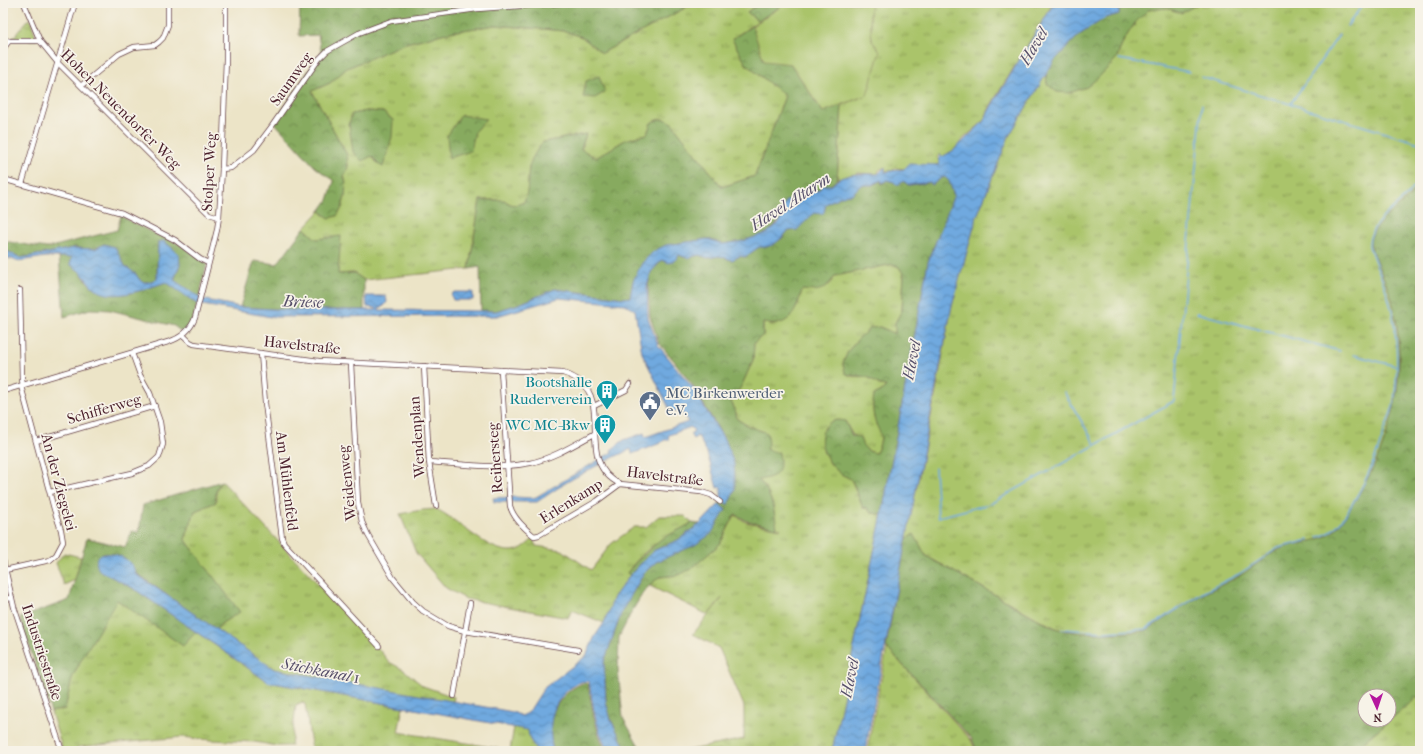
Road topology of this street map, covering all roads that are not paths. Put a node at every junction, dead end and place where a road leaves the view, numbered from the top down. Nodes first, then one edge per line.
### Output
1 (24, 3) edge
2 (75, 3) edge
3 (168, 3) edge
4 (226, 3) edge
5 (562, 3) edge
6 (3, 39) edge
7 (9, 41) junction
8 (40, 42) junction
9 (3, 49) edge
10 (58, 63) junction
11 (82, 85) junction
12 (222, 169) junction
13 (3, 179) edge
14 (22, 184) junction
15 (219, 217) junction
16 (208, 263) junction
17 (20, 290) dead end
18 (183, 335) junction
19 (132, 353) junction
20 (261, 353) junction
21 (351, 363) junction
22 (424, 366) junction
23 (502, 370) junction
24 (630, 384) dead end
25 (22, 386) junction
26 (3, 391) edge
27 (155, 406) junction
28 (594, 406) junction
29 (594, 434) junction
30 (36, 441) junction
31 (429, 462) junction
32 (508, 466) junction
33 (620, 484) junction
34 (50, 492) junction
35 (720, 502) dead end
36 (436, 506) dead end
37 (534, 536) joint
38 (3, 560) edge
39 (5, 570) junction
40 (12, 598) junction
41 (3, 599) edge
42 (470, 603) dead end
43 (465, 631) junction
44 (379, 646) dead end
45 (578, 650) dead end
46 (454, 696) dead end
47 (62, 751) edge

1 - 8 street, Hohen Neuendorfer Weg
2 - 10 street
3 - 11 street
4 - 12 street, Stolper Weg
5 - 12 street, Saumweg
6 - 7 street
7 - 8 street
7 - 9 street
8 - 10 street, Hohen Neuendorfer Weg
10 - 11 street, Hohen Neuendorfer Weg
10 - 14 street
11 - 15 street, Hohen Neuendorfer Weg
12 - 15 street, Stolper Weg
13 - 14 street
14 - 16 street
15 - 16 street, Stolper Weg
16 - 18 street, Stolper Weg
17 - 25 street, An der Ziegelei
18 - 19 street
18 - 20 street, Havelstraße
19 - 25 street
19 - 27 street
20 - 21 street, Havelstraße
20 - 44 street, Am Mühlenfeld
21 - 22 street, Havelstraße
21 - 43 street, Weidenweg
22 - 23 street, Havelstraße
22 - 31 street, Wendenplan
23 - 28 street, Havelstraße
23 - 32 street, Reihersteg
24 - 28 street
25 - 26 street
25 - 30 street, An der Ziegelei
27 - 30 street, Schifferweg
27 - 34 street
28 - 29 street, Havelstraße
29 - 32 street
29 - 33 street, Havelstraße
30 - 34 street, An der Ziegelei
31 - 32 street
31 - 36 street, Wendenplan
32 - 37 street, Reihersteg
33 - 35 street, Havelstraße
33 - 37 street, Erlenkamp
34 - 39 street, An der Ziegelei
38 - 39 street, Industriestraße
39 - 40 street, Industriestraße
40 - 41 street
40 - 47 street, Industriestraße
42 - 43 street
43 - 45 street, Weidenweg
43 - 46 street

